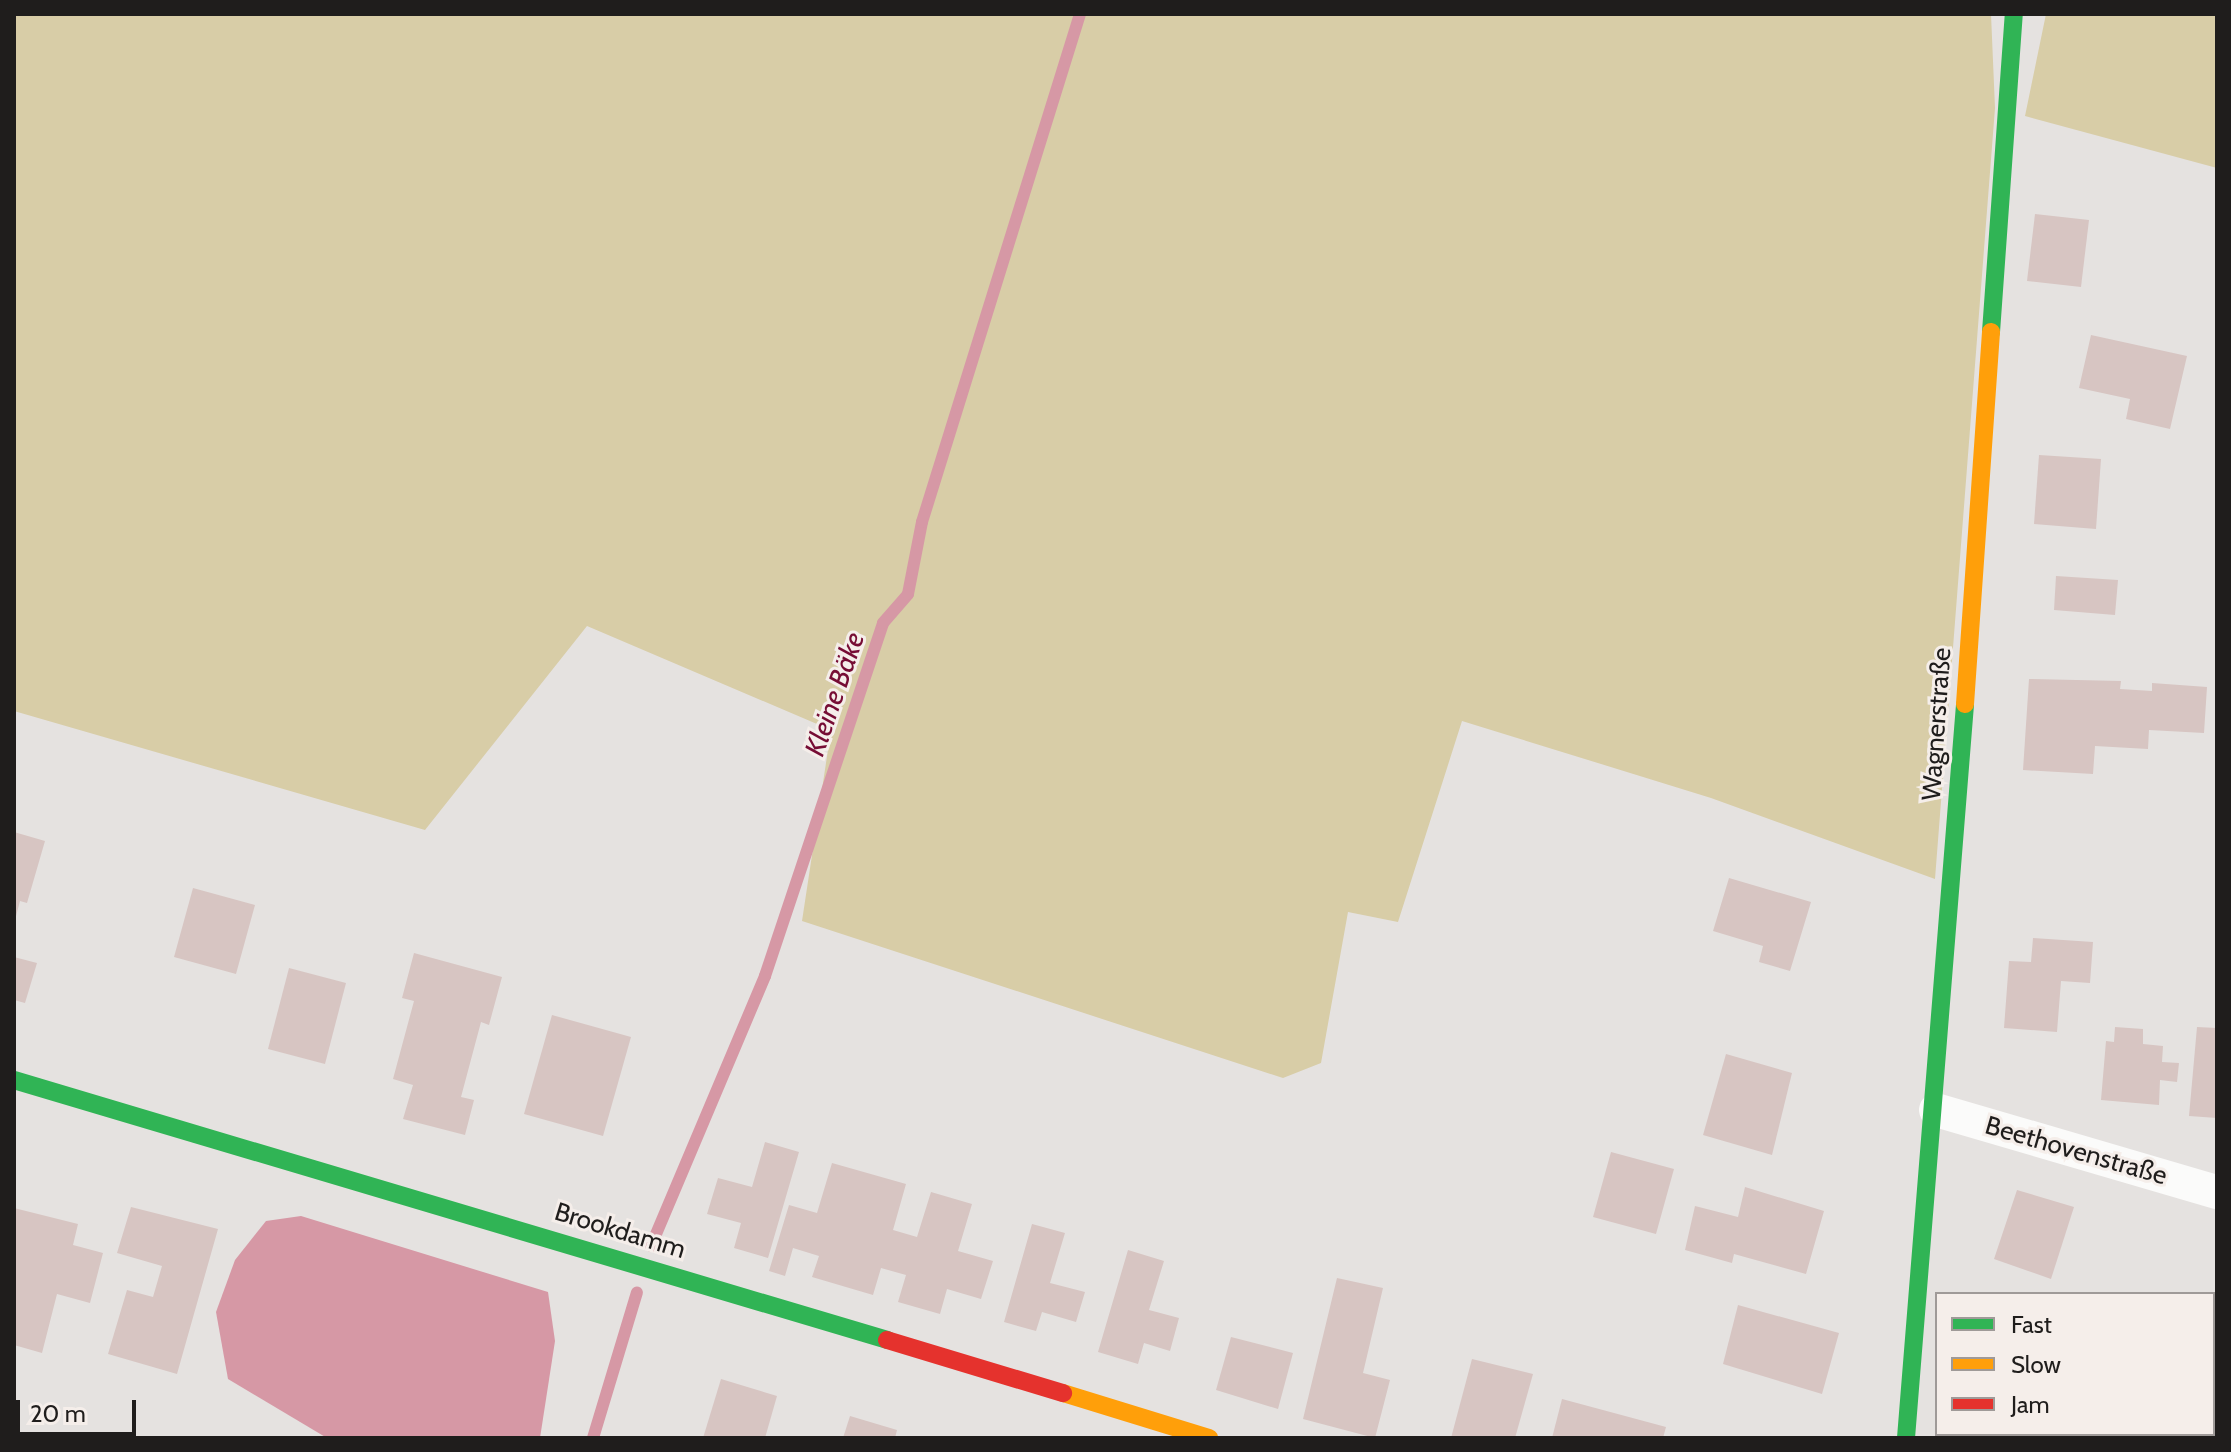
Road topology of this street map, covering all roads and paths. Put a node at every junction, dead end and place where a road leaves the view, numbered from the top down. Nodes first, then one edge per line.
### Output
1 (2014, 14) edge
2 (14, 1080) edge
3 (1936, 1110) junction
4 (2217, 1192) edge
5 (1209, 1438) edge
6 (1906, 1438) edge

1 - 3 street, Wagnerstraße
2 - 5 street, Brookdamm
3 - 4 street, Beethovenstraße
3 - 6 street, Wagnerstraße

